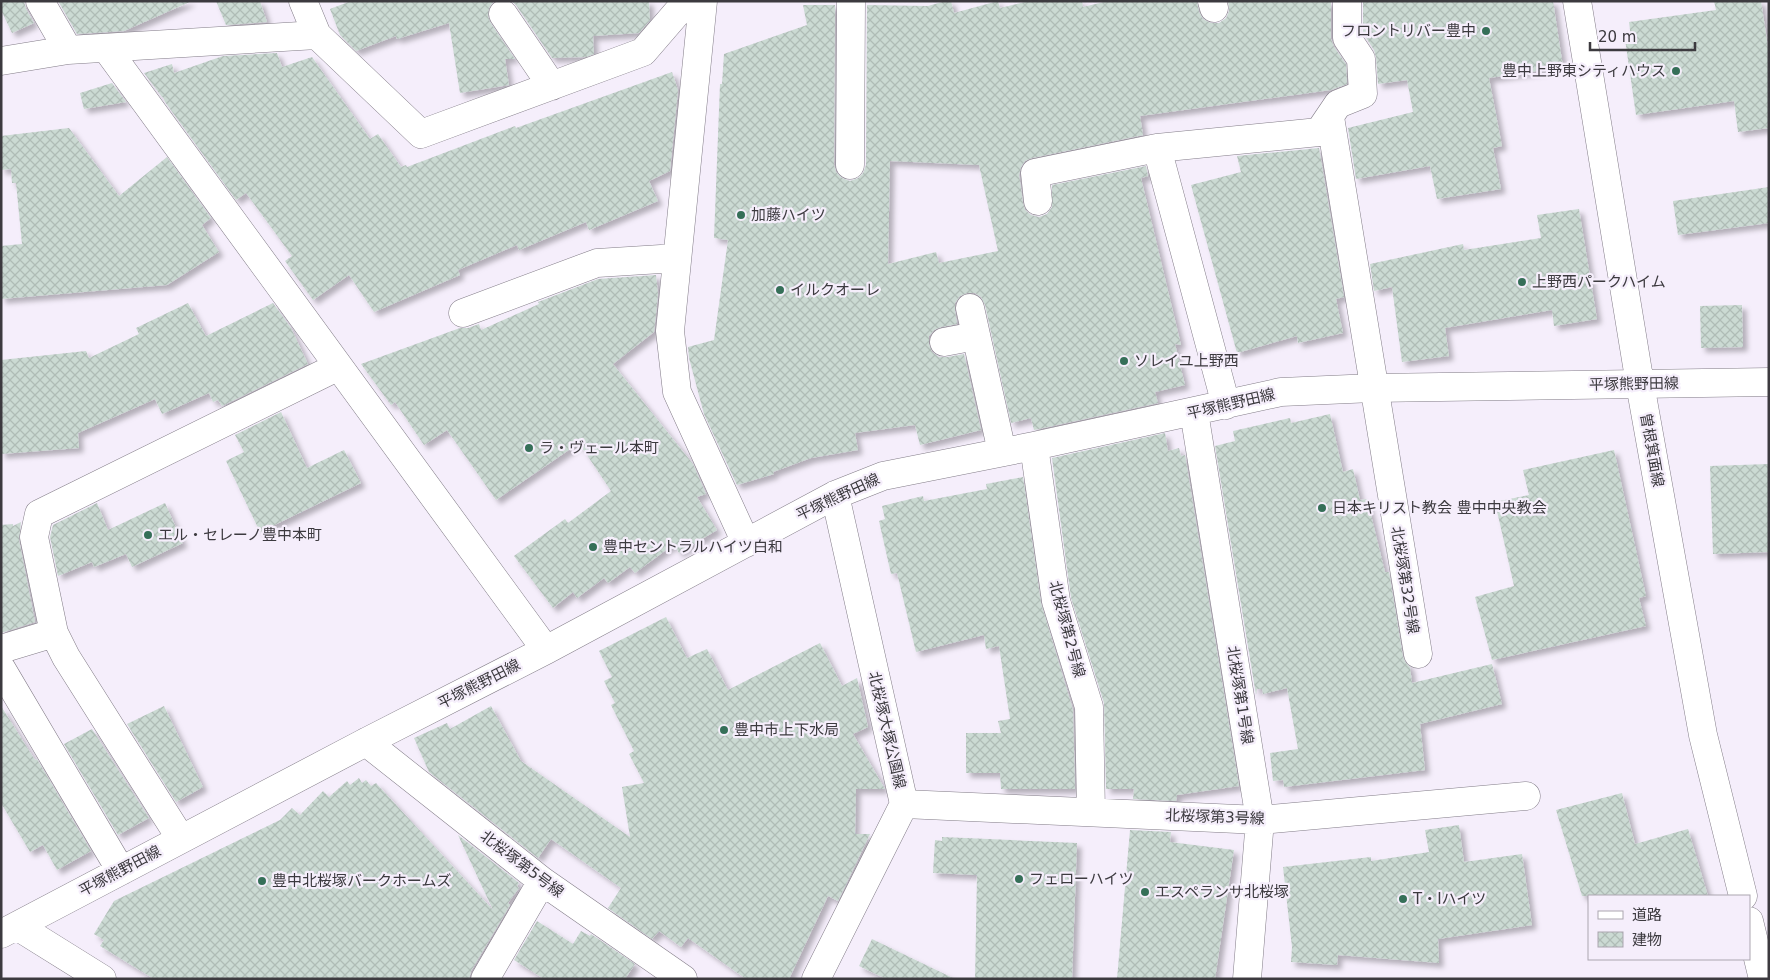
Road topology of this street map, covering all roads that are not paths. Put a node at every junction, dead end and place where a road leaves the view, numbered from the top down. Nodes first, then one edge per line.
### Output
1 (40, 1) edge
2 (303, 1) edge
3 (687, 1) edge
4 (703, 1) edge
5 (851, 1) edge
6 (1347, 1) edge
7 (1577, 1) edge
8 (503, 14) dead end
9 (317, 35) junction
10 (106, 48) junction
11 (68, 50) junction
12 (1, 61) edge
13 (552, 86) junction
14 (1330, 116) junction
15 (1157, 148) junction
16 (850, 165) dead end
17 (1038, 201) dead end
18 (677, 258) junction
19 (970, 308) dead end
20 (463, 313) dead end
21 (976, 336) junction
22 (944, 342) dead end
23 (338, 367) junction
24 (1769, 382) edge
25 (1640, 384) junction
26 (1373, 388) junction
27 (1226, 405) junction
28 (1194, 412) junction
29 (1034, 446) junction
30 (1002, 452) junction
31 (835, 495) junction
32 (746, 543) junction
33 (54, 633) junction
34 (1, 649) edge
35 (546, 650) junction
36 (1418, 654) dead end
37 (1, 668) edge
38 (366, 742) junction
39 (1526, 796) dead end
40 (904, 804) junction
41 (1091, 812) junction
42 (1260, 820) junction
43 (181, 839) junction
44 (121, 871) junction
45 (542, 882) junction
46 (1743, 895) edge
47 (1750, 925) edge
48 (9, 930) edge
49 (102, 979) edge
50 (486, 979) edge
51 (683, 979) edge
52 (816, 979) edge
53 (1247, 979) edge
54 (1763, 979) edge

1 - 11 street
2 - 9 street
3 - 13 street
4 - 18 street
5 - 16 street
6 - 14 street
7 - 25 street, 曽根箕面線
8 - 13 street
9 - 10 street
9 - 13 street
10 - 11 street
10 - 23 street
11 - 12 street
14 - 15 street
14 - 26 street, 北桜塚第32号線
15 - 17 street
15 - 27 street
18 - 20 street
18 - 32 street
19 - 21 street
21 - 22 street
21 - 30 street
23 - 33 street
23 - 35 street
24 - 25 street, 平塚熊野田線
25 - 26 street, 平塚熊野田線
25 - 46 street, 曽根箕面線
26 - 27 street, 平塚熊野田線
26 - 36 street, 北桜塚第32号線
27 - 28 street, 平塚熊野田線
28 - 29 street, 平塚熊野田線
28 - 42 street, 北桜塚第1号線
29 - 30 street, 平塚熊野田線
29 - 41 street, 北桜塚第2号線
30 - 31 street, 平塚熊野田線
31 - 32 street, 平塚熊野田線
31 - 40 street, 北桜塚大塚公園線
32 - 35 street, 平塚熊野田線
33 - 34 street
33 - 43 street
35 - 38 street, 平塚熊野田線
37 - 44 street
38 - 43 street, 平塚熊野田線
38 - 45 street, 北桜塚第5号線
39 - 42 street, 北桜塚第3号線
40 - 41 street, 北桜塚第3号線
40 - 52 street, 北桜塚大塚公園線
41 - 42 street, 北桜塚第3号線
42 - 53 street, 北桜塚第1号線
43 - 44 street, 平塚熊野田線
44 - 48 street, 平塚熊野田線
45 - 50 street
45 - 51 street, 北桜塚第5号線
47 - 54 street
48 - 49 street

